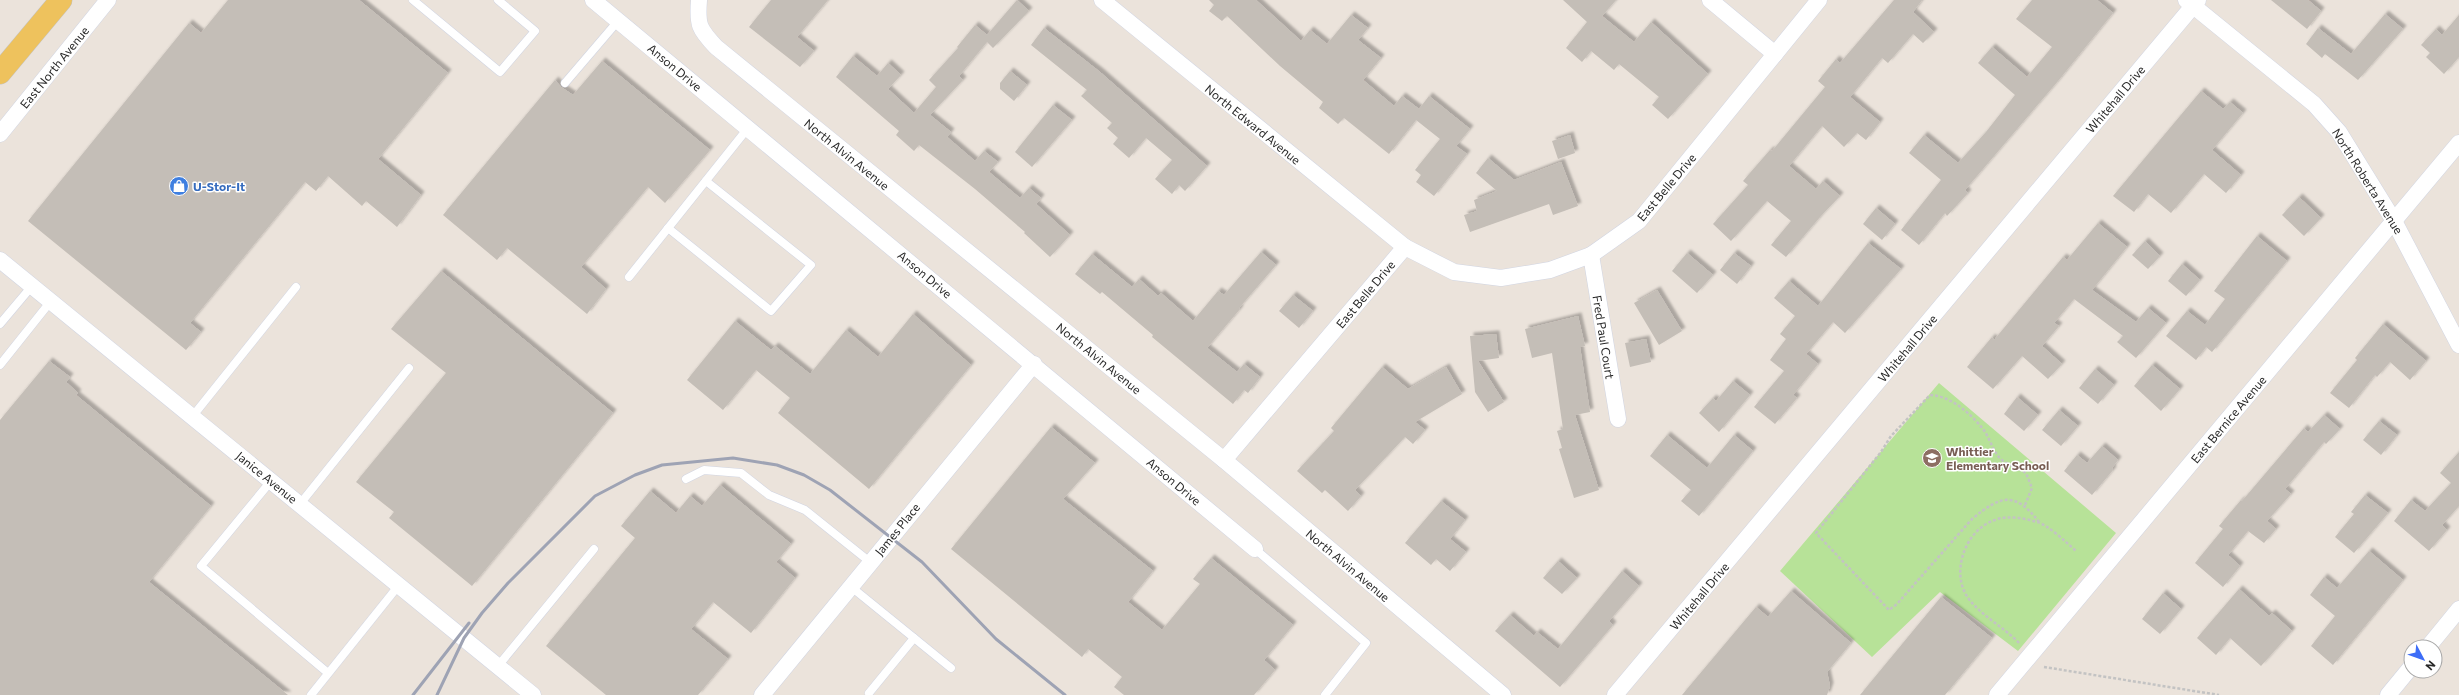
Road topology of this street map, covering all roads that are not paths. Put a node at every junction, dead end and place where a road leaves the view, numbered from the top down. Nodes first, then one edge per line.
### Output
1 (61, 0) edge
2 (108, 0) edge
3 (413, 0) edge
4 (498, 0) edge
5 (593, 0) edge
6 (699, 0) edge
7 (1102, 0) edge
8 (1710, 0) edge
9 (1819, 0) edge
10 (2192, 2) edge
11 (618, 20) junction
12 (1775, 54) junction
13 (0, 73) edge
14 (565, 83) dead end
15 (748, 128) junction
16 (0, 134) edge
17 (2459, 143) edge
18 (706, 181) junction
19 (2394, 221) junction
20 (668, 228) junction
21 (1405, 247) junction
22 (1591, 255) junction
23 (0, 260) edge
24 (629, 278) dead end
25 (32, 286) junction
26 (296, 286) dead end
27 (51, 301) junction
28 (0, 324) edge
29 (2459, 345) edge
30 (1034, 364) junction
31 (0, 365) edge
32 (409, 368) dead end
33 (192, 416) junction
34 (1618, 418) dead end
35 (1224, 460) junction
36 (686, 479) dead end
37 (271, 481) junction
38 (300, 504) junction
39 (594, 549) dead end
40 (1255, 549) joint
41 (870, 562) junction
42 (399, 585) junction
43 (850, 586) junction
44 (2459, 609) edge
45 (914, 638) junction
46 (2435, 639) edge
47 (498, 666) junction
48 (951, 668) dead end
49 (328, 673) junction
50 (2403, 677) edge
51 (869, 693) dead end
52 (310, 695) edge
53 (533, 695) edge
54 (762, 695) edge
55 (1324, 695) edge
56 (1503, 695) edge
57 (1615, 695) edge
58 (1997, 695) edge
59 (2388, 695) edge

1 - 13 main road
2 - 16 street, East North Avenue
3 - 4 lane
5 - 11 street, Anson Drive
6 - 35 street, North Alvin Avenue
7 - 21 street, North Edward Avenue
8 - 12 street
9 - 12 street, East Belle Drive
10 - 19 street, North Roberta Avenue
10 - 57 street, Whitehall Drive
11 - 14 lane
11 - 15 street, Anson Drive
12 - 22 street, East Belle Drive
15 - 18 lane
15 - 30 street, Anson Drive
17 - 19 street, East Bernice Avenue
18 - 20 lane
18 - 20 lane
19 - 29 street, North Roberta Avenue
19 - 58 street, East Bernice Avenue
20 - 24 lane
21 - 22 street, East Belle Drive
21 - 35 street, East Belle Drive
22 - 34 street, Fred Paul Court
23 - 25 street, Janice Avenue
25 - 27 street, Janice Avenue
25 - 28 lane
26 - 33 lane
27 - 31 lane
27 - 33 street, Janice Avenue
30 - 40 street, Anson Drive
30 - 41 street, James Place
32 - 38 lane
33 - 37 street, Janice Avenue
35 - 56 street, North Alvin Avenue
36 - 41 lane
37 - 38 street, Janice Avenue
37 - 49 lane
38 - 42 street, Janice Avenue
39 - 47 lane
40 - 55 lane
41 - 43 street, James Place
42 - 47 street, Janice Avenue
42 - 49 lane
43 - 45 lane
43 - 54 street, James Place
44 - 46 street
45 - 48 lane
45 - 51 lane
47 - 53 street, Janice Avenue
49 - 52 lane
50 - 59 street

